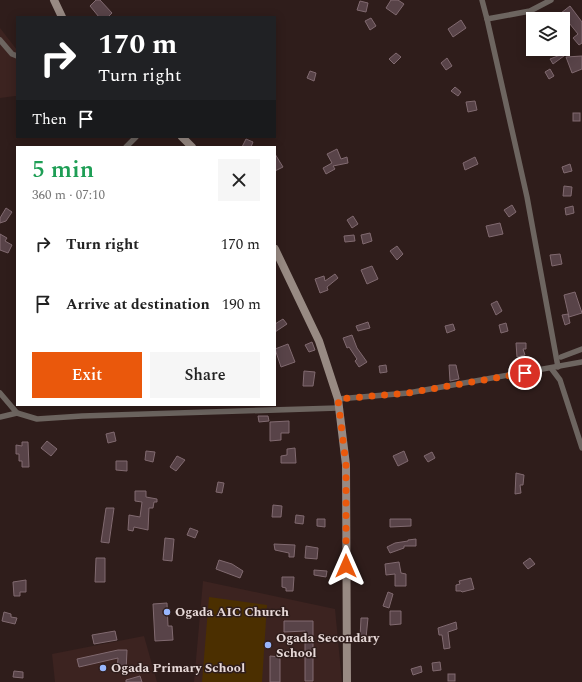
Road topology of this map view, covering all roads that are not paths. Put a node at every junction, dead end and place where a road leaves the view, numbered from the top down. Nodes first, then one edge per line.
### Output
1 (54, 0) edge
2 (482, 0) edge
3 (551, 0) edge
4 (62, 16) edge
5 (487, 18) junction
6 (0, 40) edge
7 (16, 56) edge
8 (135, 138) edge
9 (183, 138) edge
10 (127, 146) edge
11 (191, 146) edge
12 (276, 251) edge
13 (582, 349) edge
14 (561, 357) dead end
15 (582, 362) edge
16 (558, 367) junction
17 (551, 368) junction
18 (0, 393) edge
19 (338, 399) junction
20 (338, 408) junction
21 (17, 413) junction
22 (0, 417) edge
23 (582, 448) edge
24 (347, 682) edge

1 - 4 main road
2 - 5 street
3 - 5 street
5 - 16 street
6 - 7 street
8 - 10 street
9 - 11 main road
12 - 19 main road
13 - 14 street
15 - 16 street
16 - 17 street
17 - 19 street
17 - 23 street
18 - 21 street
19 - 20 main road
20 - 21 street
20 - 24 main road
21 - 22 street

